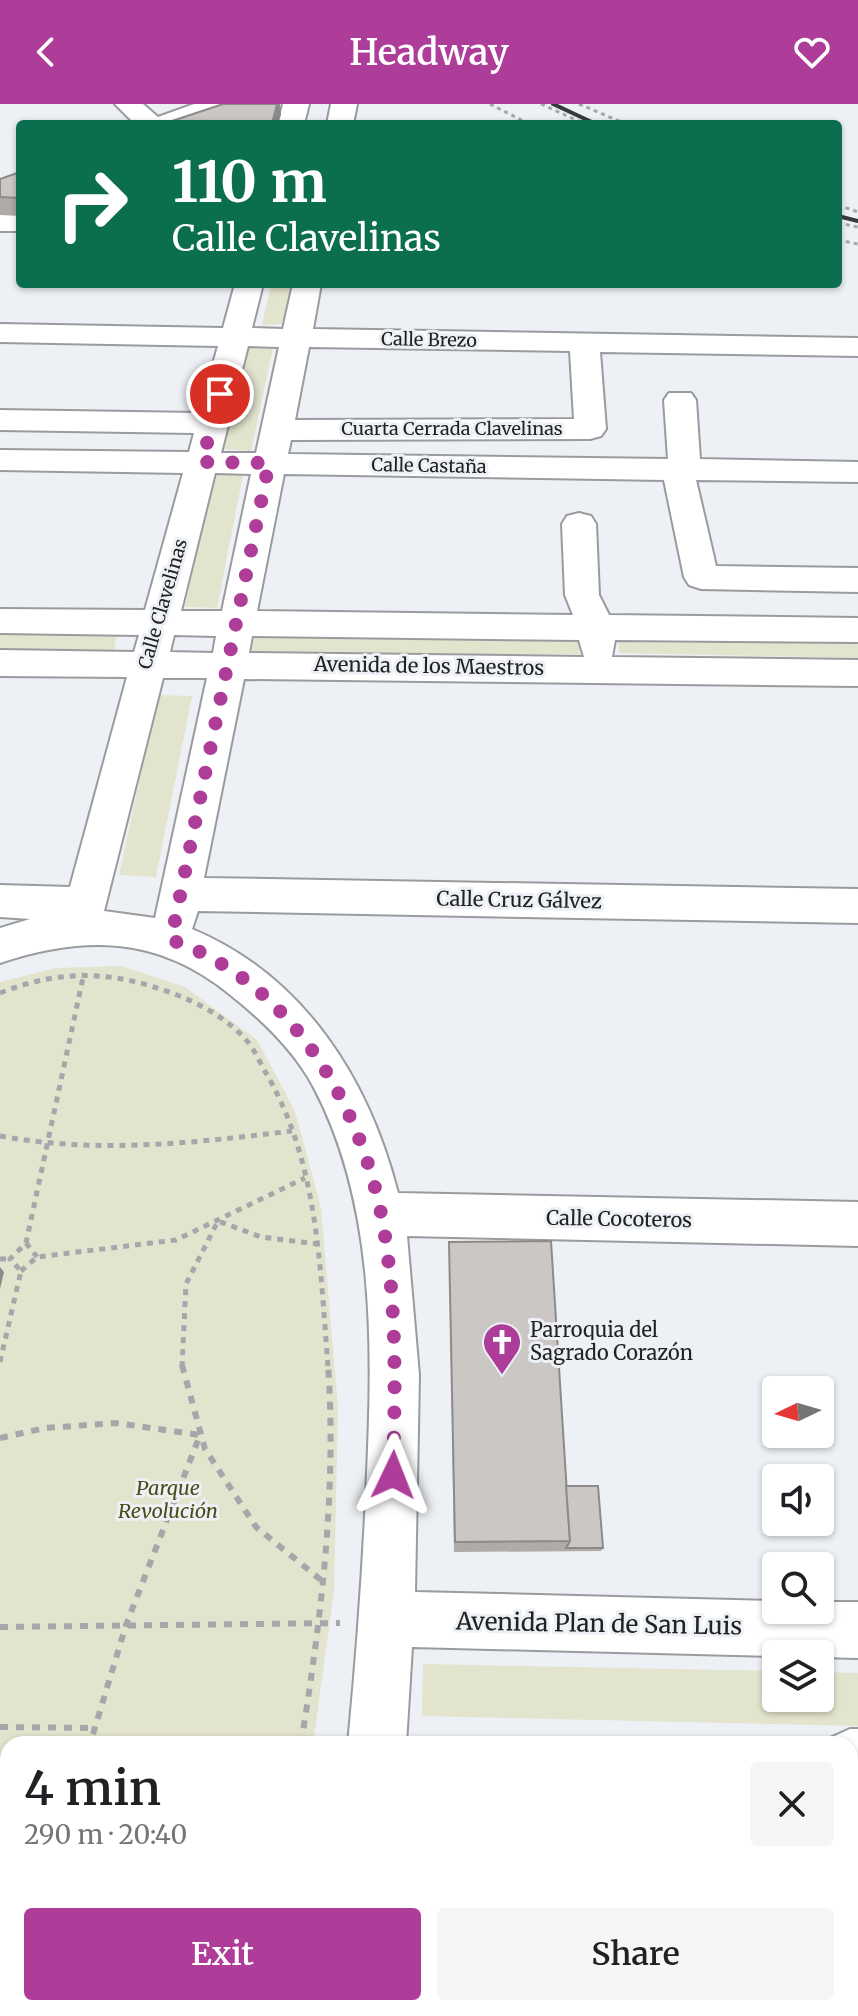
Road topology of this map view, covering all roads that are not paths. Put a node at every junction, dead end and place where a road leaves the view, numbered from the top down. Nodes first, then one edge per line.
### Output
1 (128, 104) edge
2 (218, 104) edge
3 (146, 120) edge
4 (175, 120) edge
5 (248, 288) edge
6 (306, 288) edge
7 (0, 333) edge
8 (236, 336) junction
9 (296, 337) junction
10 (584, 342) junction
11 (858, 347) edge
12 (680, 400) dead end
13 (0, 420) edge
14 (212, 423) junction
15 (273, 446) junction
16 (0, 460) edge
17 (202, 462) junction
18 (678, 471) junction
19 (858, 472) edge
20 (579, 524) dead end
21 (858, 580) edge
22 (0, 621) edge
23 (236, 622) junction
24 (160, 623) junction
25 (596, 625) junction
26 (858, 630) edge
27 (0, 663) edge
28 (147, 663) junction
29 (228, 663) junction
30 (600, 668) junction
31 (858, 673) edge
32 (180, 894) junction
33 (0, 901) edge
34 (858, 906) edge
35 (83, 915) junction
36 (171, 940) junction
37 (0, 946) edge
38 (380, 1214) junction
39 (858, 1224) edge
40 (389, 1619) junction
41 (858, 1630) edge
42 (378, 1736) edge

1 - 3 street
2 - 4 street
5 - 8 street, Calle Clavelinas
6 - 9 street
7 - 8 street, Calle Brezo
8 - 9 street, Calle Brezo
8 - 14 street, Calle Clavelinas
9 - 10 street, Calle Brezo
9 - 15 street
10 - 11 street, Calle Brezo
10 - 15 street, Cuarta Cerrada Clavelinas
12 - 18 street
13 - 14 street
14 - 17 street, Calle Clavelinas
15 - 17 street, Calle Castaña
15 - 18 street, Calle Castaña
15 - 23 street
16 - 17 street, Calle Castaña
17 - 24 street, Calle Clavelinas
18 - 19 street, Calle Castaña
18 - 21 street
20 - 25 street
22 - 24 street, Avenida de los Maestros
23 - 24 street, Avenida de los Maestros
23 - 25 street, Avenida de los Maestros
23 - 29 street
24 - 28 street, Calle Clavelinas
25 - 26 street, Avenida de los Maestros
25 - 30 street
27 - 28 street, Avenida de los Maestros
28 - 29 street, Avenida de los Maestros
28 - 35 street, Calle Clavelinas
29 - 30 street, Avenida de los Maestros
29 - 32 street
30 - 31 street, Avenida de los Maestros
32 - 34 street, Calle Cruz Gálvez
32 - 36 street
33 - 35 street
35 - 36 street
35 - 37 street
36 - 38 street
38 - 39 street, Calle Cocoteros
38 - 40 street
40 - 41 street, Avenida Plan de San Luis
40 - 42 street

